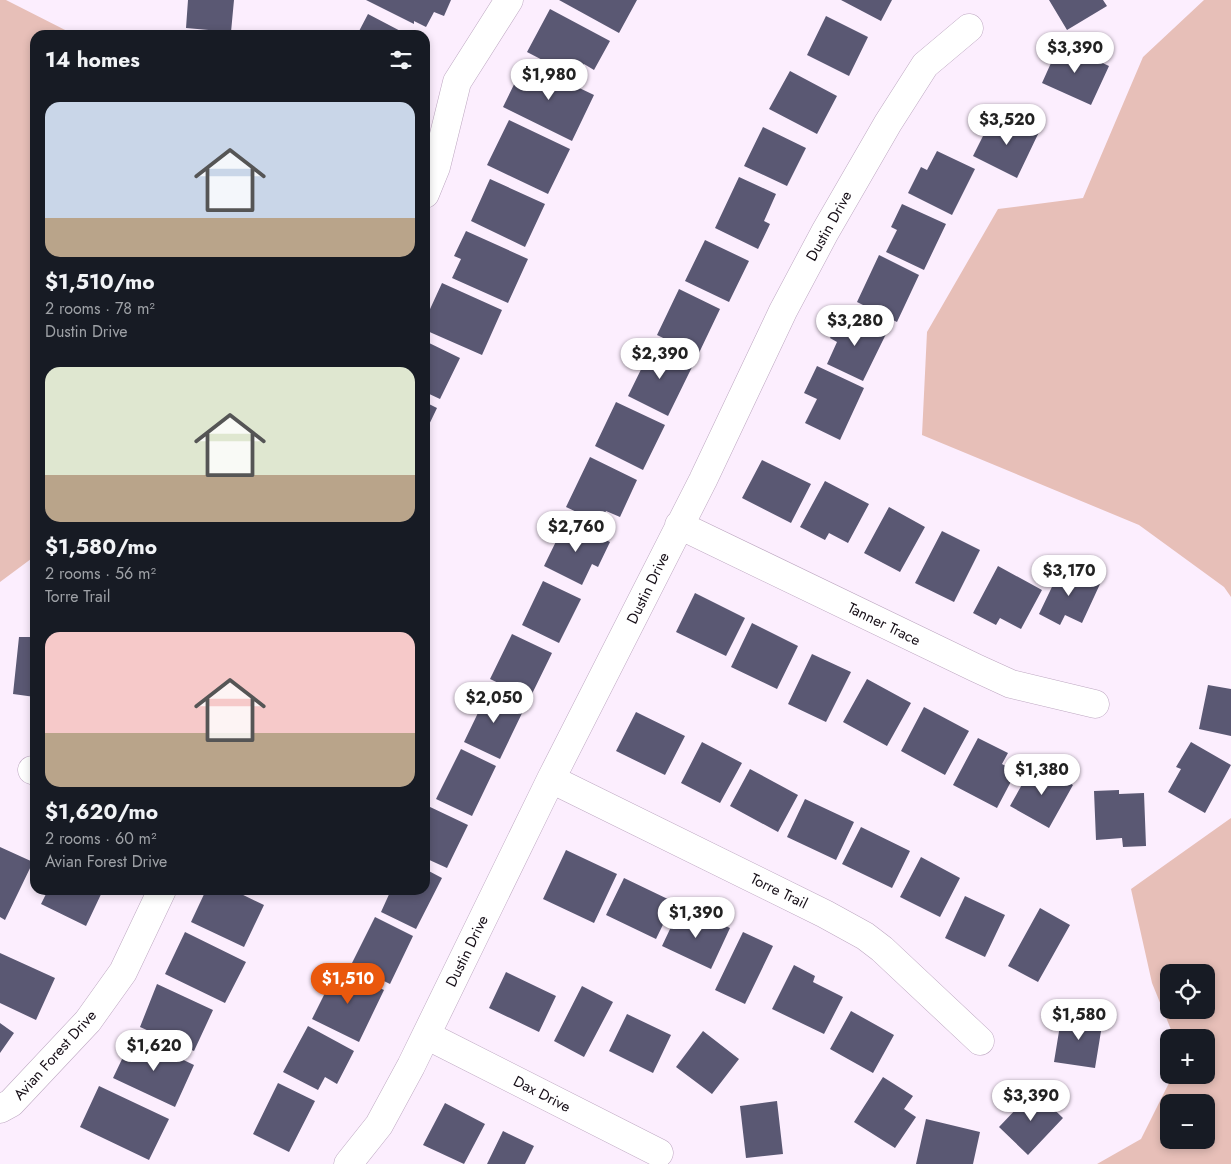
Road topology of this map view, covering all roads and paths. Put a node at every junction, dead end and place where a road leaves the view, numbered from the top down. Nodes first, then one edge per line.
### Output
1 (509, 0) edge
2 (969, 28) dead end
3 (430, 182) edge
4 (679, 524) junction
5 (1095, 704) dead end
6 (551, 779) junction
7 (160, 895) edge
8 (426, 1035) junction
9 (980, 1041) dead end
10 (0, 1109) edge
11 (659, 1153) dead end
12 (348, 1164) edge

1 - 3 street
2 - 4 street, Dustin Drive
4 - 5 street, Tanner Trace
4 - 6 street, Dustin Drive
6 - 8 street, Dustin Drive
6 - 9 street, Torre Trail
7 - 10 street, Avian Forest Drive
8 - 11 street, Dax Drive
8 - 12 street, Dustin Drive

